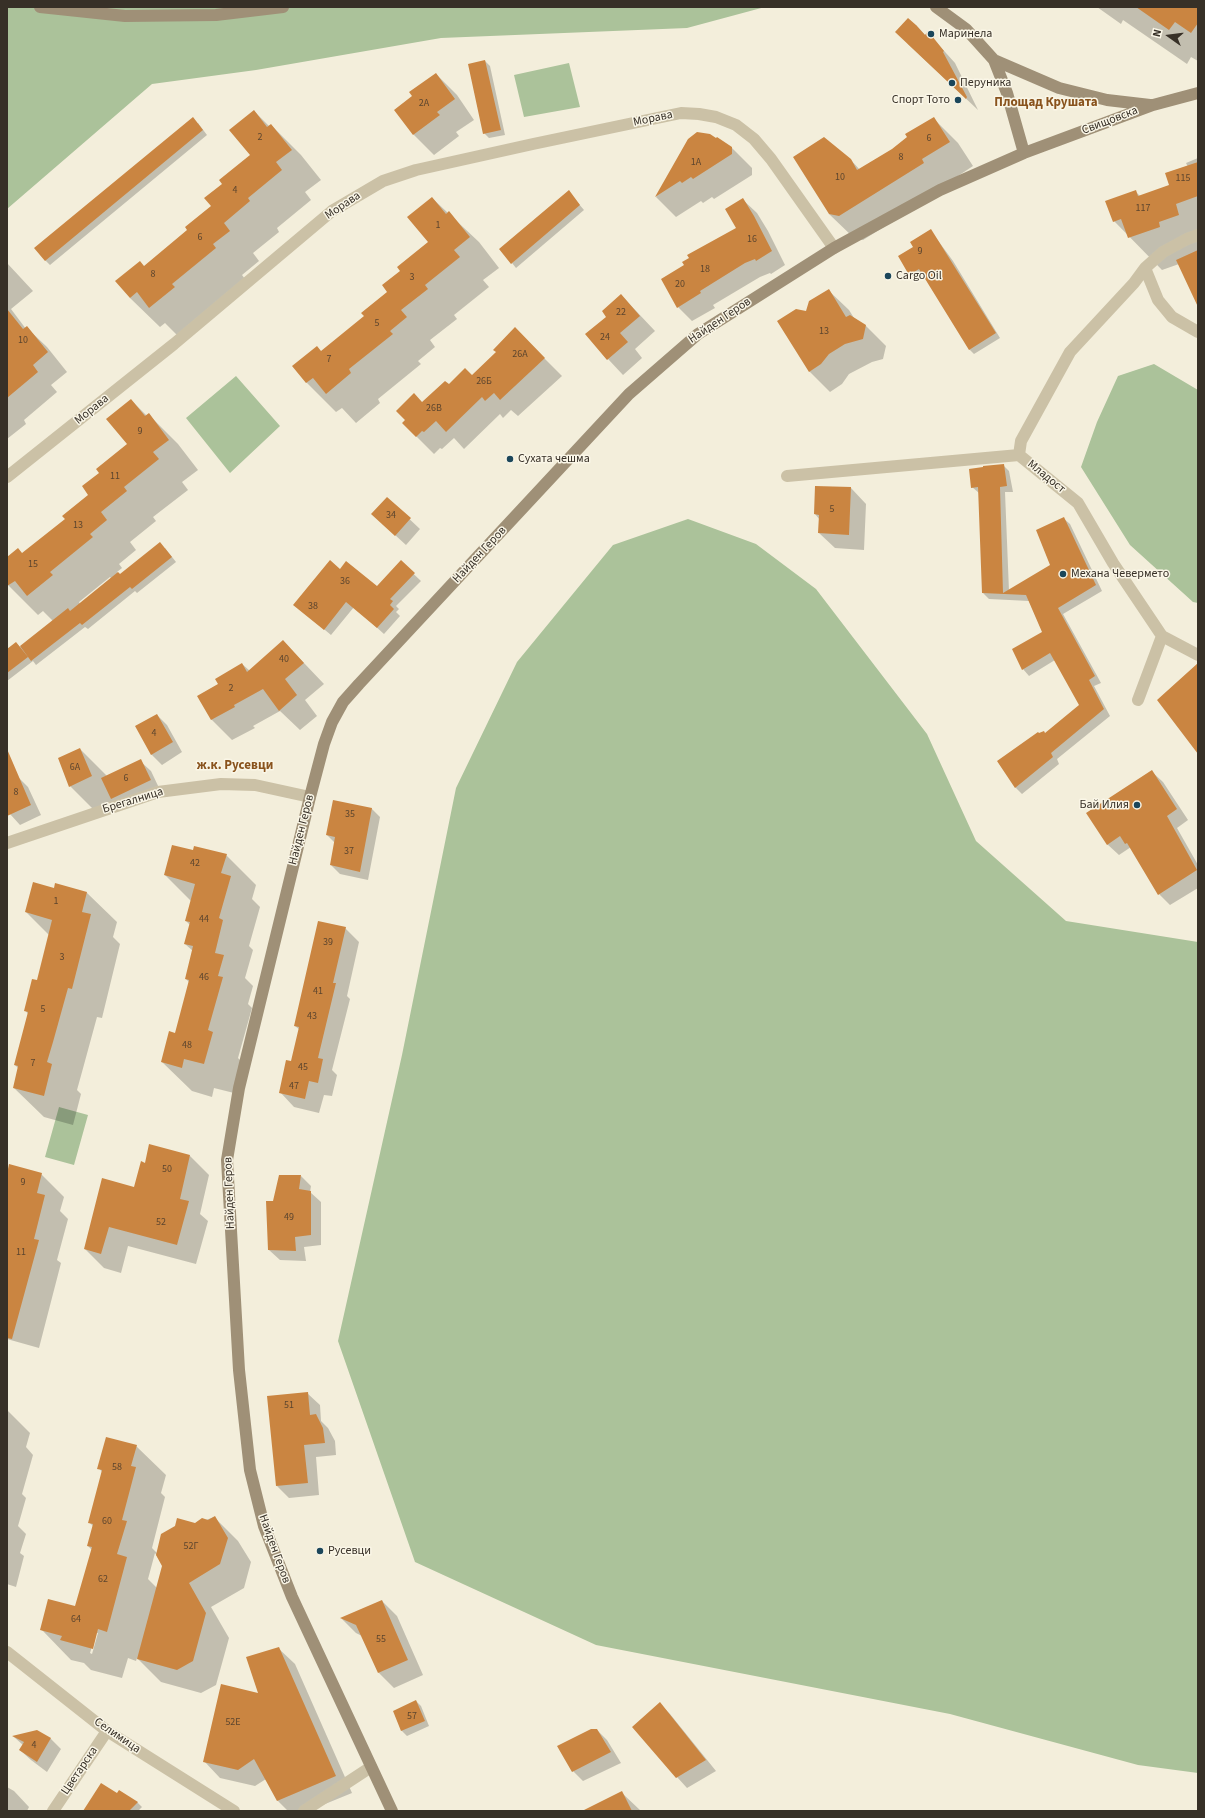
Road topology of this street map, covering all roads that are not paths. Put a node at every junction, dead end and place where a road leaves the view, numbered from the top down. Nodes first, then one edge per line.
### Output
1 (40, 7) edge
2 (284, 7) edge
3 (936, 7) edge
4 (994, 60) junction
5 (1198, 93) edge
6 (1153, 105) junction
7 (1024, 153) junction
8 (1198, 236) edge
9 (834, 248) junction
10 (1145, 268) junction
11 (1198, 332) edge
12 (1019, 455) junction
13 (787, 476) dead end
14 (7, 477) edge
15 (1162, 636) junction
16 (1198, 655) edge
17 (1138, 700) dead end
18 (310, 797) junction
19 (7, 843) edge
20 (7, 1652) edge
21 (107, 1731) junction
22 (371, 1767) junction
23 (53, 1811) edge
24 (234, 1811) edge
25 (304, 1811) edge
26 (392, 1811) edge

1 - 2 street
3 - 4 street
4 - 6 street
4 - 7 street
5 - 6 street, Свищовска
6 - 7 street, Свищовска
7 - 9 street, Найден Геров
8 - 10 street, Младост
9 - 14 street, Морава
9 - 18 street, Найден Геров
10 - 11 street
10 - 12 street, Младост
12 - 13 street
12 - 15 street, Младост
15 - 16 street, Младост
15 - 17 street
18 - 19 street, Брегалница
18 - 22 street, Найден Геров
20 - 21 street, Селимица
21 - 23 street, Цветарска
21 - 24 street, Селимица
22 - 25 street
22 - 26 street, Найден Геров

